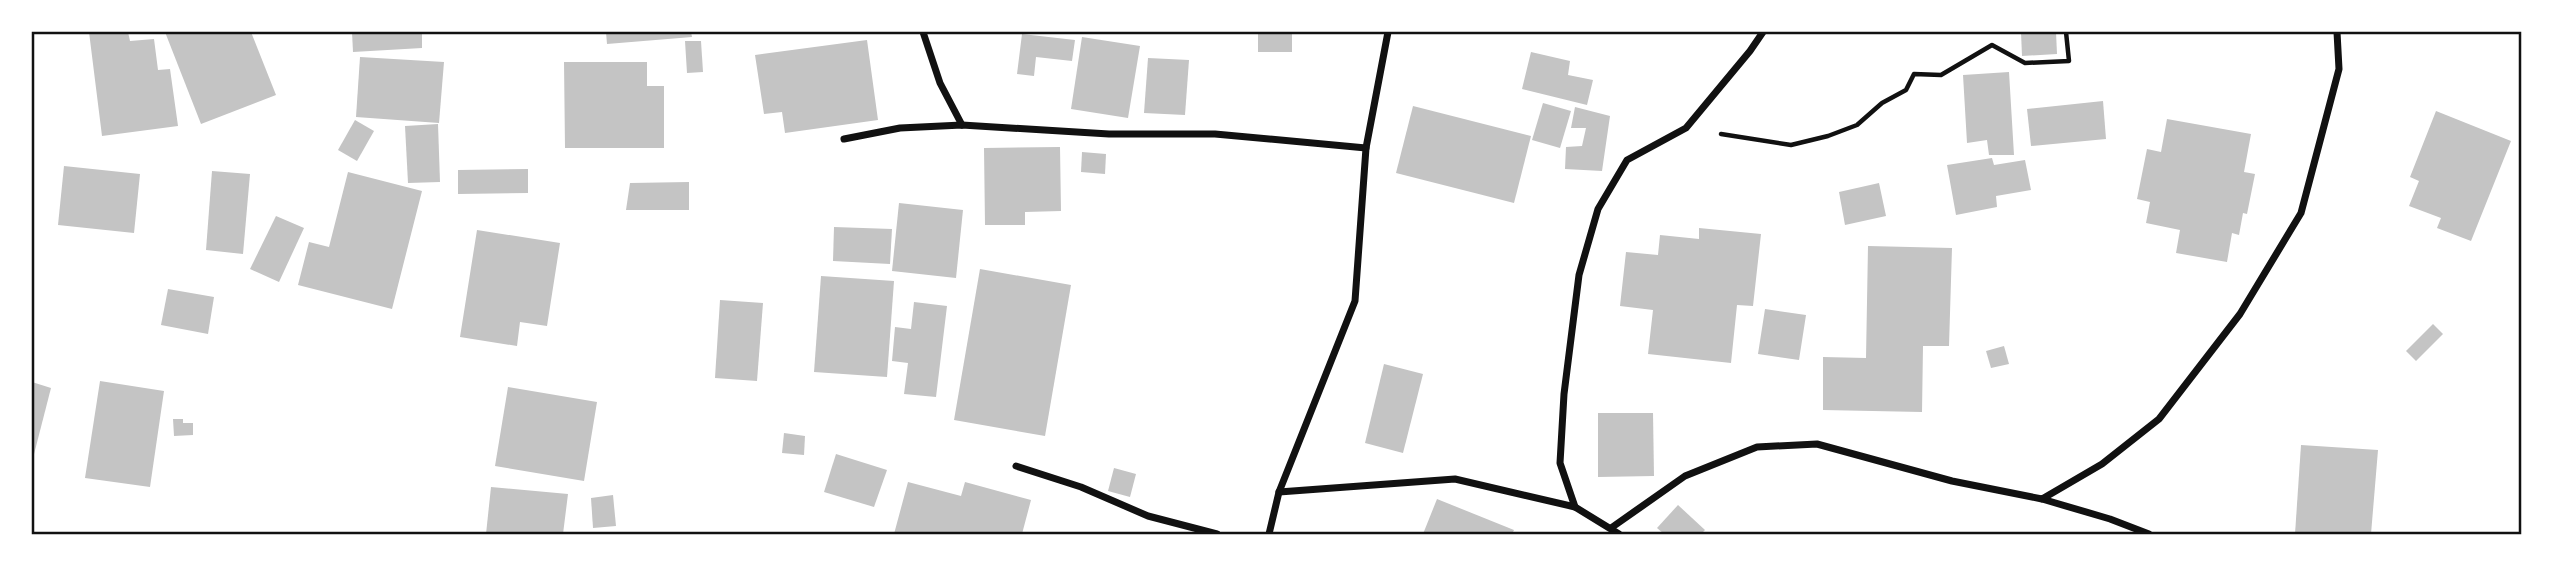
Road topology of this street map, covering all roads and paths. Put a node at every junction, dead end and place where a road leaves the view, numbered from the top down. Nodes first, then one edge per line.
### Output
1 (923, 32) edge
2 (1388, 32) edge
3 (1763, 32) edge
4 (2066, 32) edge
5 (2337, 32) edge
6 (962, 125) junction
7 (1686, 128) junction
8 (844, 139) dead end
9 (1366, 148) junction
10 (1016, 466) dead end
11 (1279, 492) junction
12 (2042, 499) junction
13 (1575, 507) junction
14 (1611, 528) junction
15 (1217, 534) edge
16 (1269, 534) edge
17 (1619, 534) edge
18 (2149, 534) edge

1 - 6 street
2 - 9 street
3 - 7 street
4 - 7 path
5 - 12 street
6 - 8 street
6 - 9 street
7 - 13 street
9 - 11 street
10 - 15 street
11 - 13 street
11 - 16 street
12 - 14 street
12 - 18 street
13 - 14 street
14 - 17 street

